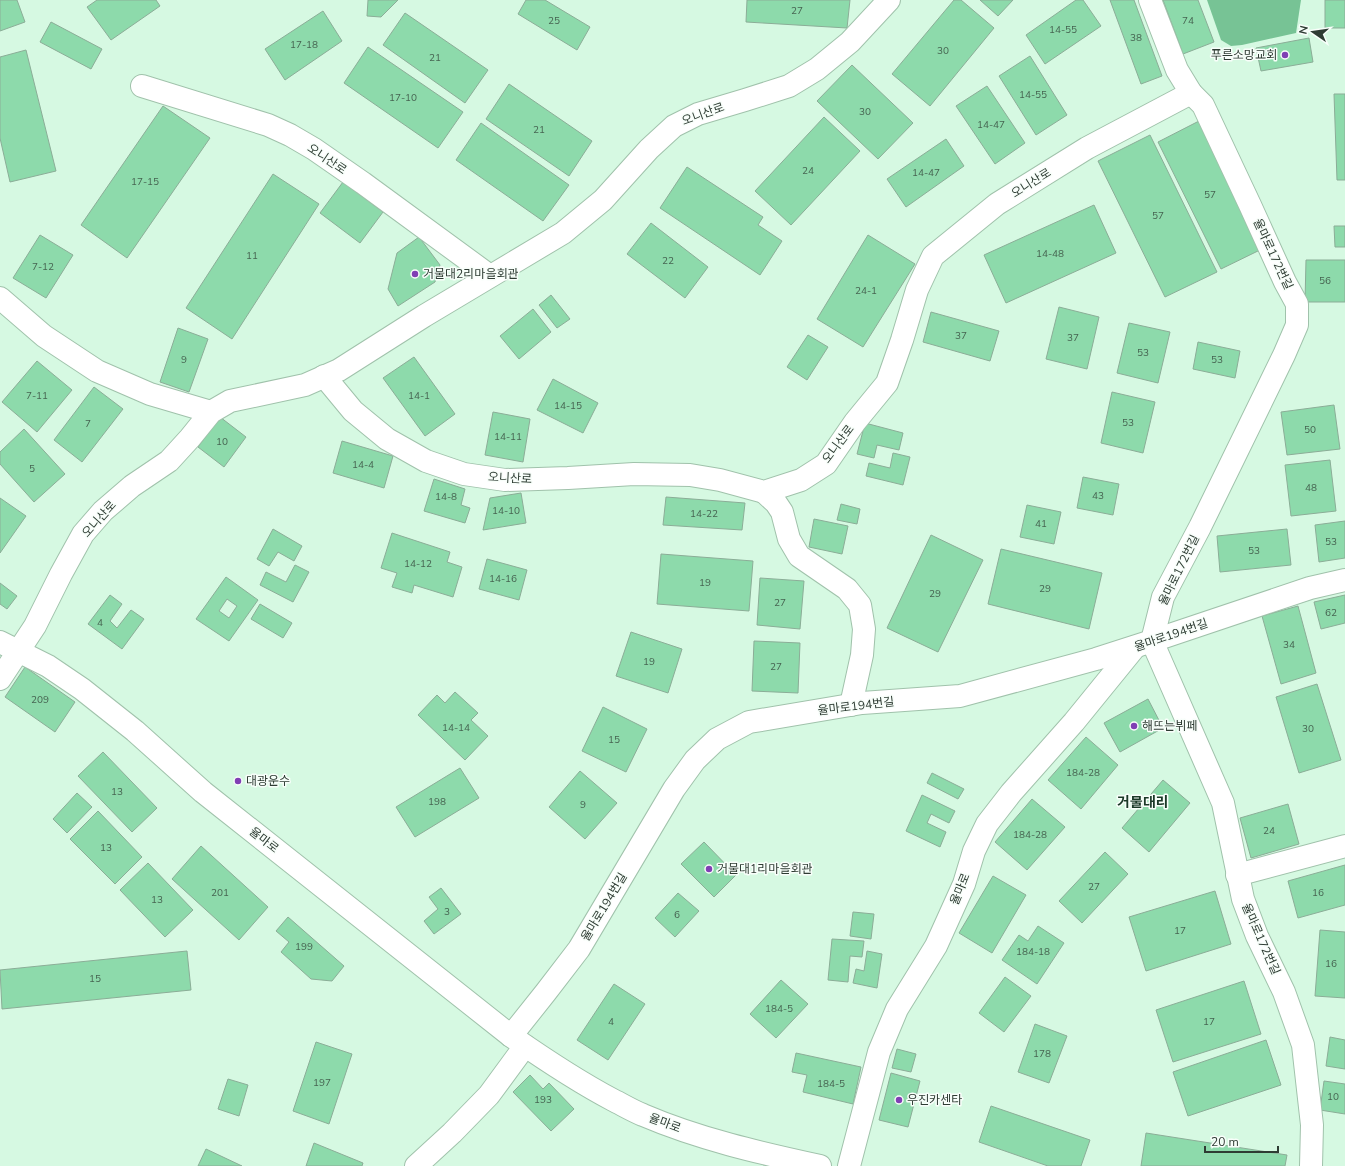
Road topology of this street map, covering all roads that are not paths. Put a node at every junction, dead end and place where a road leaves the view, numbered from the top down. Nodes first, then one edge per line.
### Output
1 (889, 0) edge
2 (1150, 0) edge
3 (142, 86) dead end
4 (1191, 93) junction
5 (490, 276) junction
6 (0, 298) edge
7 (324, 376) junction
8 (210, 412) junction
9 (764, 492) junction
10 (1345, 580) edge
11 (1143, 644) junction
12 (10, 647) edge
13 (0, 679) edge
14 (851, 705) junction
15 (1345, 846) edge
16 (1238, 875) junction
17 (518, 1041) junction
18 (416, 1166) edge
19 (820, 1166) edge
20 (849, 1166) edge
21 (1311, 1166) edge

1 - 5 street, 오니산로
2 - 4 street, 율마로172번길
3 - 5 street, 오니산로
4 - 9 street, 오니산로
4 - 11 street, 율마로172번길
5 - 7 street, 오니산로
6 - 8 street
7 - 8 street, 오니산로
7 - 9 street, 오니산로
8 - 12 street, 오니산로
9 - 14 street
10 - 11 street, 율마로194번길
11 - 14 street, 율마로194번길
11 - 16 street, 율마로172번길
11 - 20 street, 율마로
12 - 13 street, 오니산로
12 - 17 street, 율마로
14 - 17 street, 율마로194번길
15 - 16 street
16 - 21 street, 율마로172번길
17 - 18 street
17 - 19 street, 율마로

